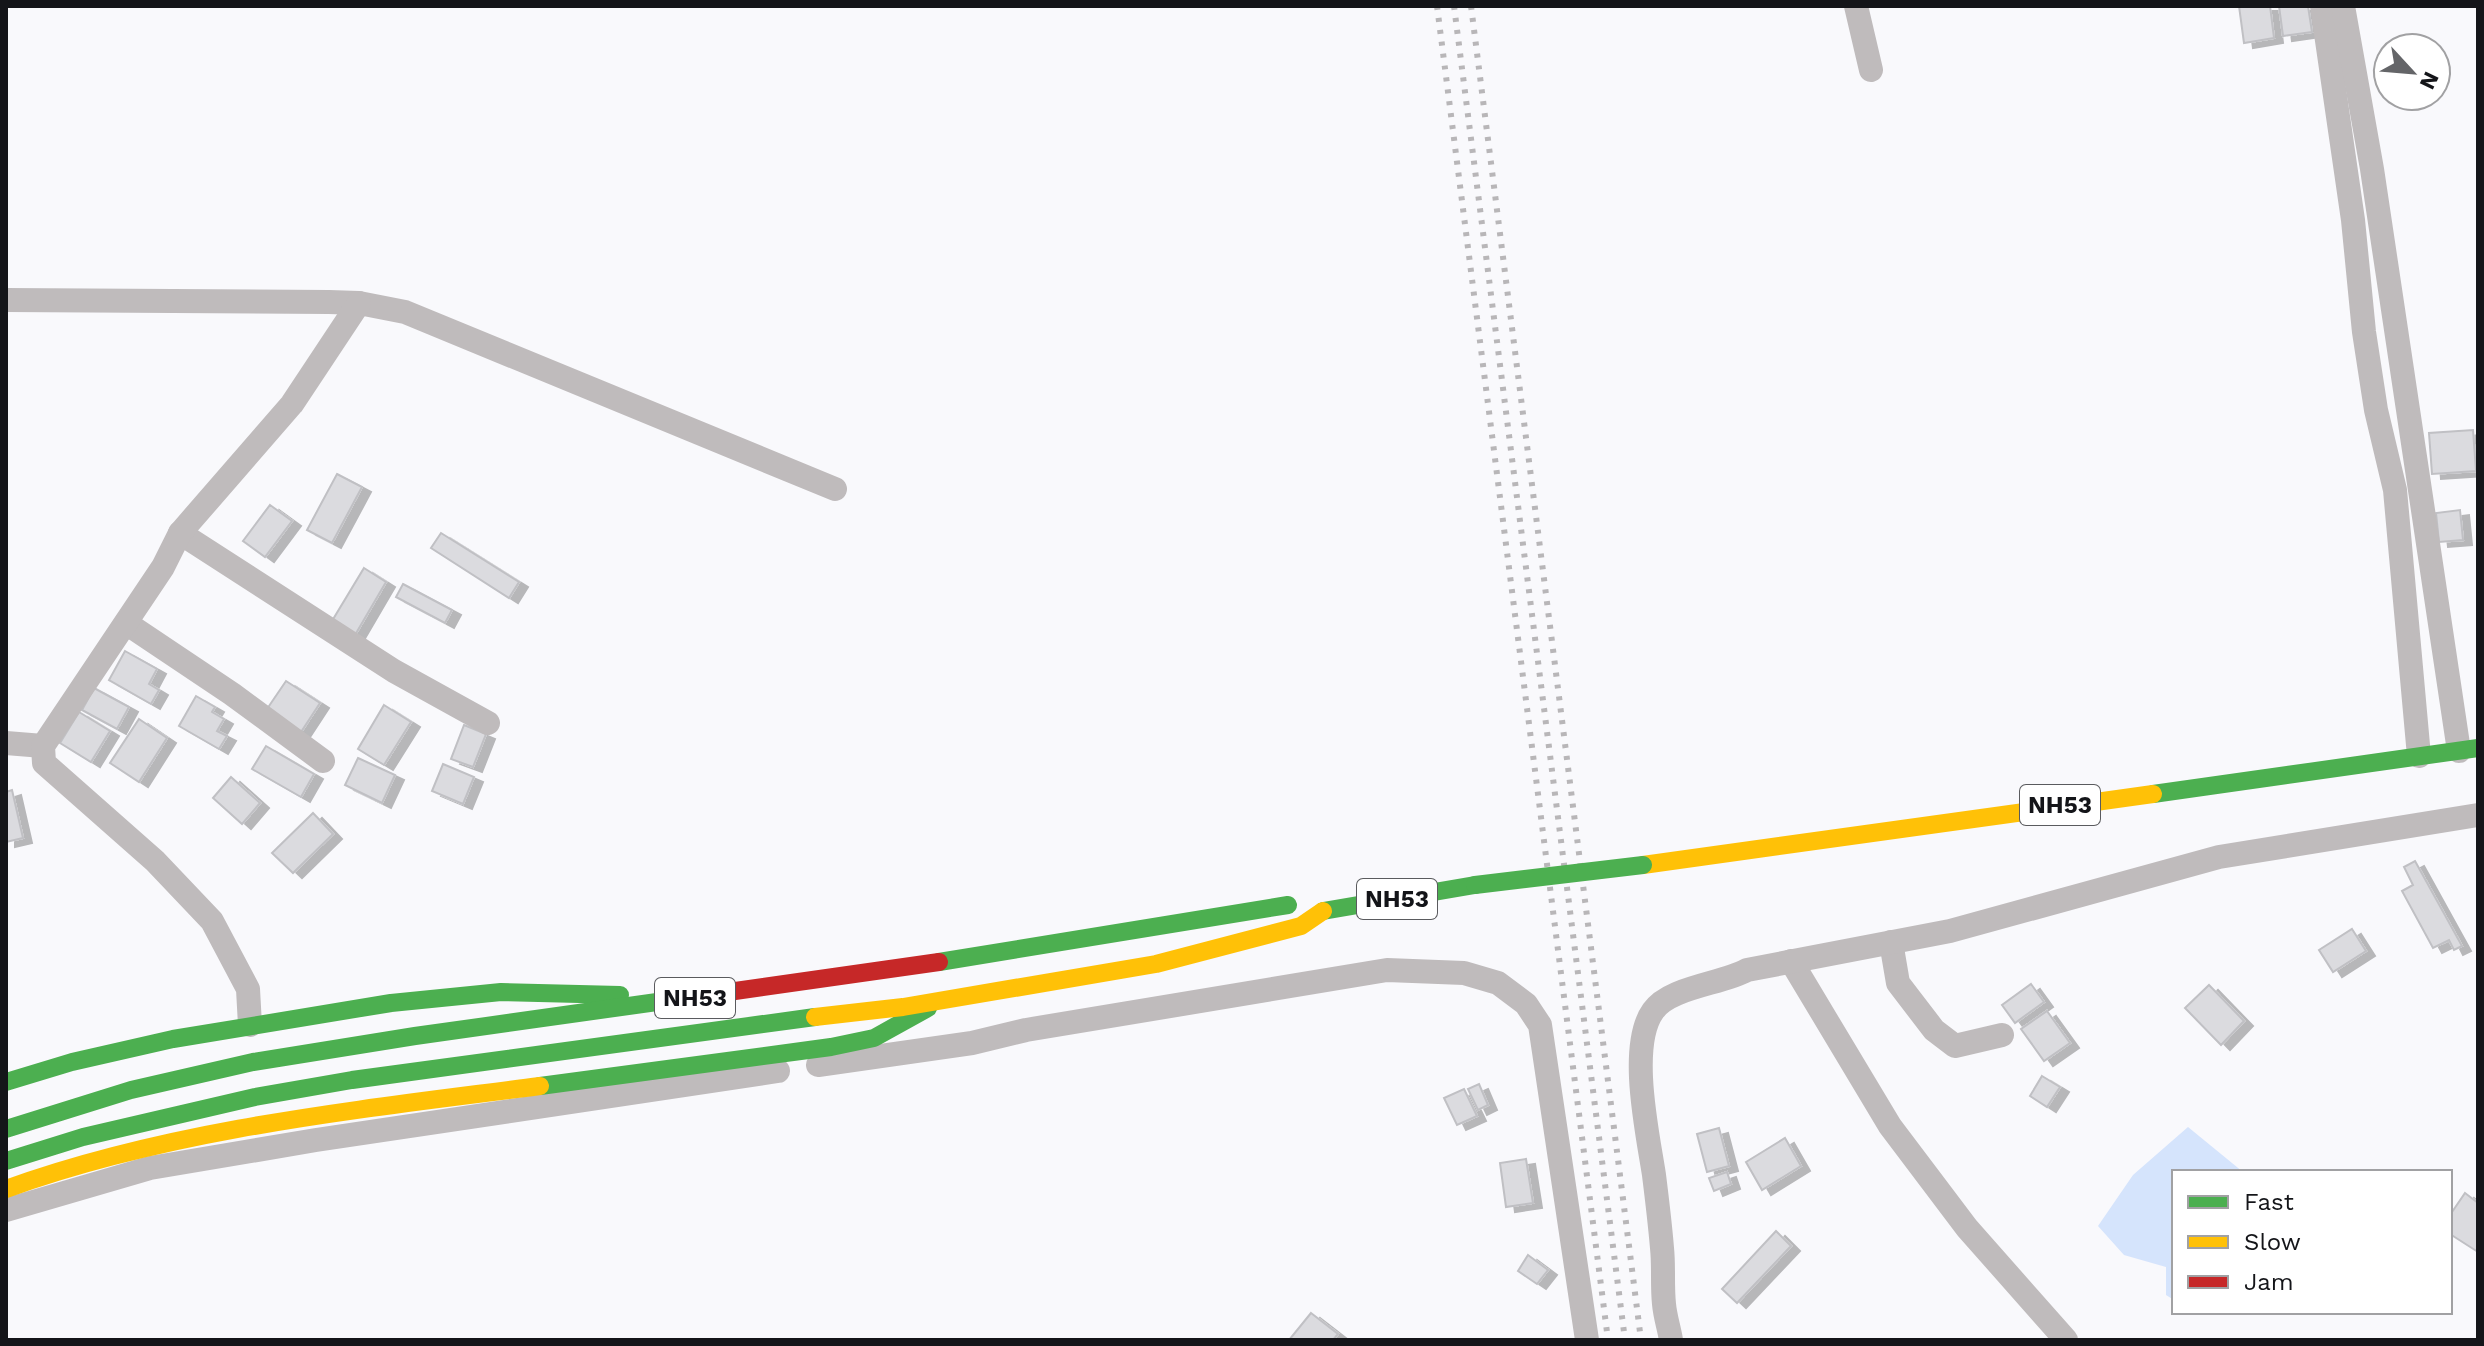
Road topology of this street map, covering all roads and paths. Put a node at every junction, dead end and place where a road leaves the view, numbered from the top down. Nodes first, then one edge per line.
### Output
1 (1856, 6) edge
2 (2322, 6) edge
3 (2343, 6) edge
4 (1871, 70) dead end
5 (6, 300) edge
6 (359, 303) junction
7 (835, 489) dead end
8 (180, 533) junction
9 (126, 623) junction
10 (488, 723) dead end
11 (6, 743) edge
12 (43, 746) junction
13 (2468, 750) edge
14 (2419, 756) junction
15 (323, 761) dead end
16 (2478, 815) edge
17 (1320, 912) junction
18 (1891, 942) junction
19 (1791, 961) junction
20 (686, 999) junction
21 (942, 1000) junction
22 (250, 1025) junction
23 (2002, 1035) dead end
24 (6, 1082) edge
25 (6, 1129) edge
26 (6, 1161) edge
27 (6, 1189) edge
28 (6, 1210) edge
29 (1587, 1340) edge
30 (1671, 1340) edge
31 (2066, 1340) edge

1 - 4 street
2 - 14 street
3 - 13 street
5 - 6 street
6 - 7 street
6 - 8 street
8 - 9 street
8 - 10 street
9 - 12 street
9 - 15 street
11 - 12 street
12 - 22 street
13 - 14 main road, NH53
14 - 17 main road, NH53, bridge
16 - 18 street
17 - 20 main road, NH53
17 - 21 main road, NH53
18 - 19 street
18 - 23 street
19 - 30 street
19 - 31 street
20 - 22 main road
20 - 25 main road, NH53
21 - 26 main road, NH53
21 - 27 main road
22 - 24 main road
28 - 29 street

